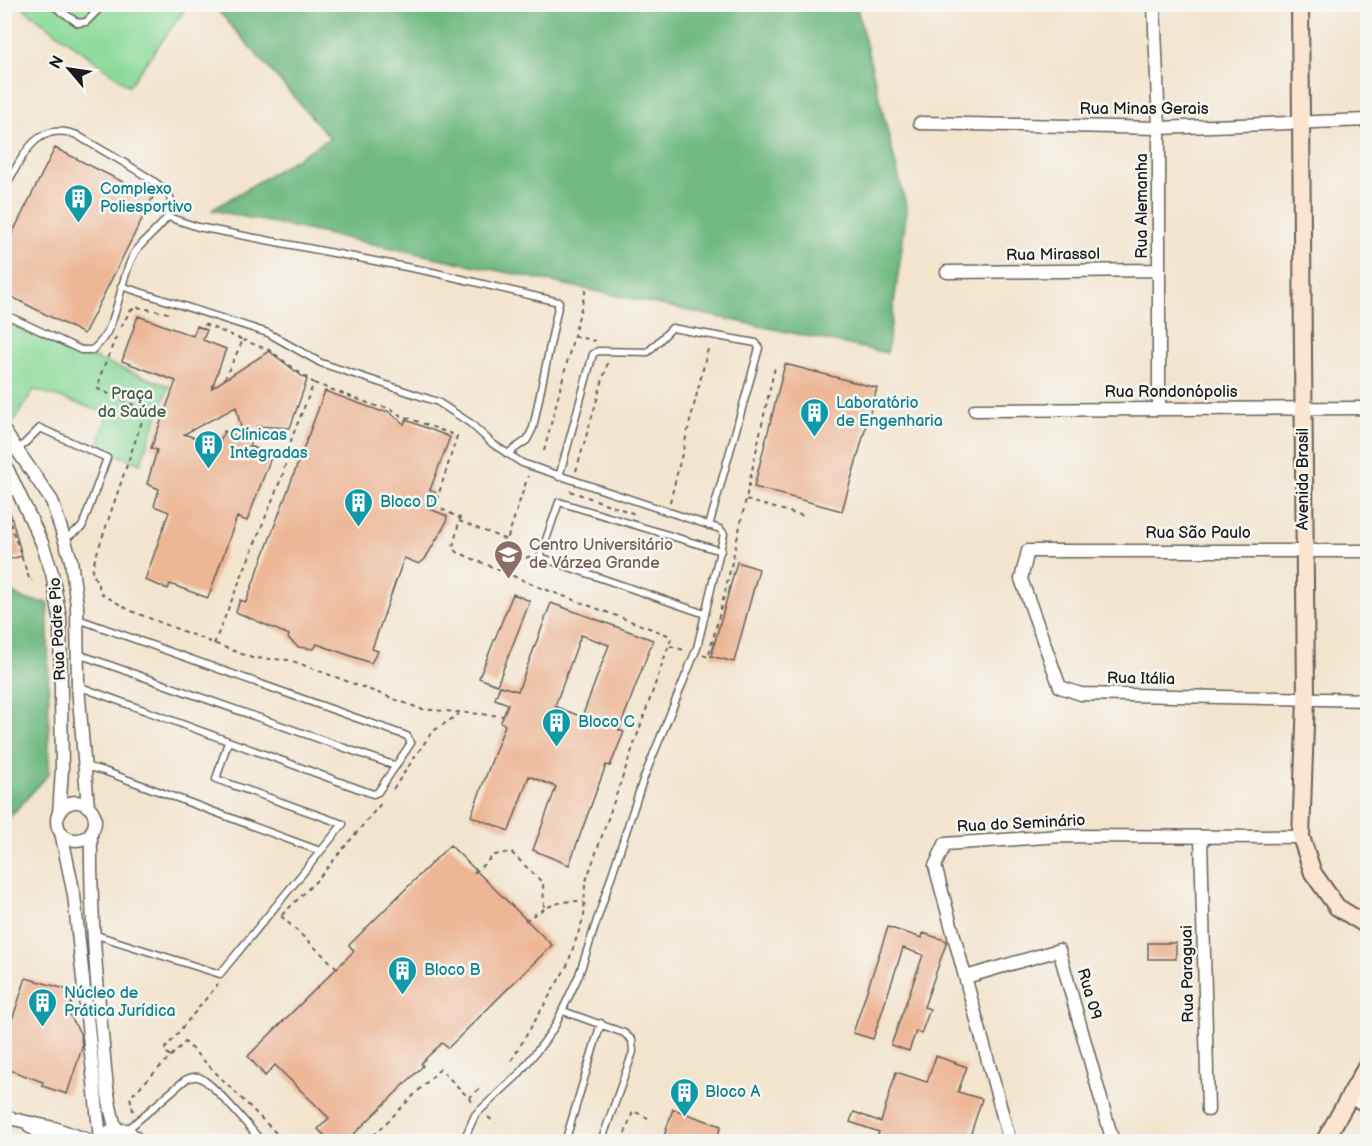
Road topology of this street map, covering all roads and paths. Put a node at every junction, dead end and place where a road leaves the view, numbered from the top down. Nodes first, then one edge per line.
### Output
1 (51, 4) edge
2 (67, 4) edge
3 (104, 4) edge
4 (1154, 4) edge
5 (1300, 4) edge
6 (61, 12) junction
7 (1368, 120) edge
8 (1301, 121) junction
9 (920, 123) dead end
10 (1160, 128) junction
11 (4, 189) edge
12 (168, 217) junction
13 (1158, 270) junction
14 (948, 272) dead end
15 (121, 286) junction
16 (586, 289) dead end
17 (4, 314) edge
18 (179, 315) dead end
19 (201, 323) dead end
20 (712, 334) junction
21 (243, 340) junction
22 (609, 356) dead end
23 (775, 367) dead end
24 (224, 380) dead end
25 (314, 383) junction
26 (1303, 408) junction
27 (1368, 408) edge
28 (1160, 409) junction
29 (975, 410) dead end
30 (4, 431) edge
31 (18, 450) junction
32 (544, 451) dead end
33 (507, 454) junction
34 (4, 462) edge
35 (576, 471) dead end
36 (559, 477) junction
37 (538, 480) dead end
38 (560, 487) dead end
39 (746, 500) junction
40 (670, 502) dead end
41 (4, 506) edge
42 (644, 516) dead end
43 (804, 516) dead end
44 (459, 521) junction
45 (710, 526) junction
46 (66, 538) junction
47 (1303, 549) junction
48 (1368, 550) edge
49 (721, 551) junction
50 (1028, 551) joint
51 (540, 558) junction
52 (501, 571) junction
53 (32, 580) dead end
54 (705, 614) junction
55 (77, 619) junction
56 (214, 644) junction
57 (670, 646) junction
58 (689, 652) dead end
59 (78, 654) junction
60 (703, 655) dead end
61 (78, 686) junction
62 (1305, 698) junction
63 (1368, 700) edge
64 (461, 714) junction
65 (503, 716) dead end
66 (228, 742) junction
67 (84, 766) junction
68 (396, 766) junction
69 (390, 793) dead end
70 (385, 799) dead end
71 (88, 807) junction
72 (58, 815) junction
73 (61, 832) junction
74 (91, 832) junction
75 (1301, 837) junction
76 (1201, 838) junction
77 (320, 851) junction
78 (474, 873) dead end
79 (584, 902) junction
80 (544, 908) junction
81 (282, 915) junction
82 (525, 921) dead end
83 (275, 922) dead end
84 (1368, 926) edge
85 (93, 934) junction
86 (337, 968) dead end
87 (966, 977) junction
88 (222, 979) dead end
89 (563, 1011) junction
90 (601, 1023) junction
91 (170, 1056) dead end
92 (510, 1063) dead end
93 (1368, 1065) edge
94 (480, 1088) dead end
95 (130, 1097) dead end
96 (1349, 1097) junction
97 (469, 1098) junction
98 (474, 1103) dead end
99 (1368, 1107) edge
100 (1208, 1110) dead end
101 (488, 1116) dead end
102 (4, 1117) edge
103 (648, 1118) dead end
104 (134, 1119) dead end
105 (21, 1122) junction
106 (495, 1123) dead end
107 (122, 1130) junction
108 (98, 1141) edge
109 (58, 1142) edge
110 (140, 1142) edge
111 (262, 1142) edge
112 (367, 1142) edge
113 (463, 1142) edge
114 (565, 1142) edge
115 (601, 1142) edge
116 (622, 1142) edge
117 (1010, 1142) edge
118 (1113, 1142) edge
119 (1324, 1142) edge

1 - 6 lane
2 - 6 lane
3 - 6 lane
4 - 10 street, Rua Alemanha
5 - 8 street, Avenida Brasil
7 - 8 street, Rua Minas Gerais
8 - 10 street, Rua Minas Gerais
8 - 26 street, Avenida Brasil
9 - 10 street, Rua Minas Gerais
10 - 13 street, Rua Alemanha
11 - 12 lane
12 - 15 lane
12 - 33 lane
13 - 14 street, Rua Mirassol
13 - 28 street, Rua Alemanha
15 - 17 lane
15 - 33 lane
16 - 32 path
18 - 56 path
19 - 21 path
20 - 36 lane
20 - 40 path
20 - 45 lane
21 - 24 path
21 - 25 path
22 - 35 path
23 - 39 path
25 - 44 path
25 - 56 path
26 - 27 street, Rua Rondonópolis
26 - 28 street, Rua Rondonópolis
26 - 47 street, Avenida Brasil
28 - 29 street, Rua Rondonópolis
30 - 31 street, Rua Padre Pio
31 - 46 street, Rua Padre Pio
31 - 46 lane
33 - 36 lane
34 - 72 street, Rua Padre Pio
36 - 45 lane
37 - 44 path
38 - 42 path
39 - 43 path
39 - 60 path
41 - 53 path
44 - 52 path
45 - 49 lane
46 - 55 street, Rua Padre Pio
47 - 48 street, Rua São Paulo
47 - 50 street, Rua São Paulo
47 - 62 street, Avenida Brasil
49 - 51 lane
49 - 54 lane
50 - 62 street, Rua Itália
51 - 52 path
51 - 54 lane
52 - 57 path
54 - 89 lane
55 - 59 street, Rua Padre Pio
55 - 68 lane
56 - 64 path
57 - 58 path
57 - 79 path
59 - 61 street, Rua Padre Pio
59 - 68 lane
61 - 66 lane
61 - 67 street, Rua Padre Pio
62 - 63 street, Rua Itália
62 - 75 street, Avenida Brasil
64 - 65 path
64 - 69 path
66 - 68 lane
66 - 77 lane
67 - 71 street, Rua Padre Pio
67 - 77 lane
70 - 81 path
71 - 72 street
71 - 74 street
72 - 73 street
73 - 74 street
73 - 108 street
74 - 85 street
75 - 76 street, Rua do Seminário
75 - 84 street, Avenida Brasil
76 - 87 street, Rua do Seminário
76 - 100 street, Rua Paraguai
77 - 85 lane
78 - 80 path
79 - 80 path
79 - 92 path
80 - 82 path
81 - 83 path
81 - 86 path
85 - 107 street
87 - 117 street, Rua do Seminário
87 - 118 street, Rua 09
88 - 91 path
89 - 90 lane
89 - 113 lane
90 - 114 lane
90 - 115 lane
93 - 96 street
94 - 97 path
95 - 104 path
96 - 99 street
96 - 119 street
97 - 98 path
97 - 112 path
101 - 106 path
102 - 105 street
103 - 116 path
105 - 108 street
105 - 109 street
107 - 108 street
107 - 110 street
107 - 111 lane

